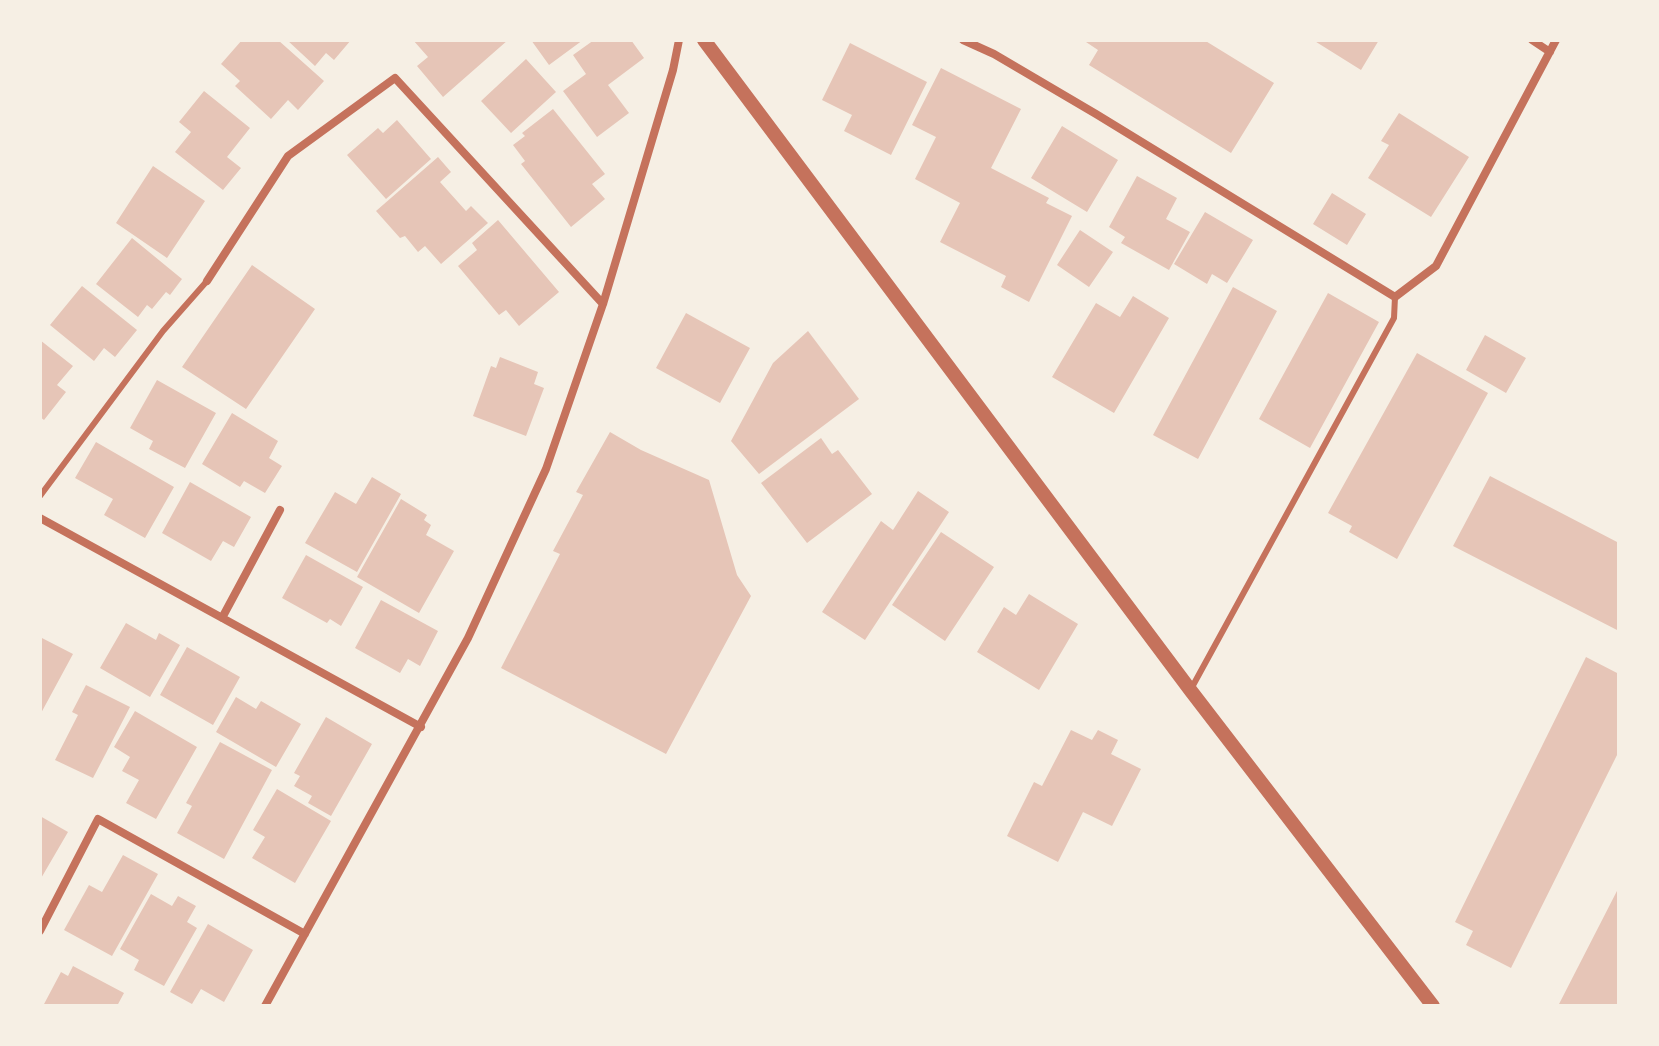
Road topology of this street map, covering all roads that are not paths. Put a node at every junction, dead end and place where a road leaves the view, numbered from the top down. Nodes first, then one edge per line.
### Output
1 (679, 40) edge
2 (704, 40) edge
3 (963, 40) edge
4 (1532, 40) edge
5 (1556, 40) edge
6 (1550, 52) junction
7 (207, 281) joint
8 (1395, 297) junction
9 (603, 304) junction
10 (40, 496) edge
11 (280, 510) dead end
12 (40, 518) edge
13 (222, 618) junction
14 (1191, 691) junction
15 (421, 727) junction
16 (40, 931) edge
17 (305, 934) junction
18 (265, 1006) edge
19 (1433, 1006) edge

1 - 9 street
2 - 14 street
3 - 8 street
4 - 6 street
5 - 6 street
6 - 8 street
7 - 9 street
7 - 10 lane
8 - 14 lane
9 - 15 street
11 - 13 street
12 - 13 street
13 - 15 street
14 - 19 street
15 - 17 street
16 - 17 street
17 - 18 street

